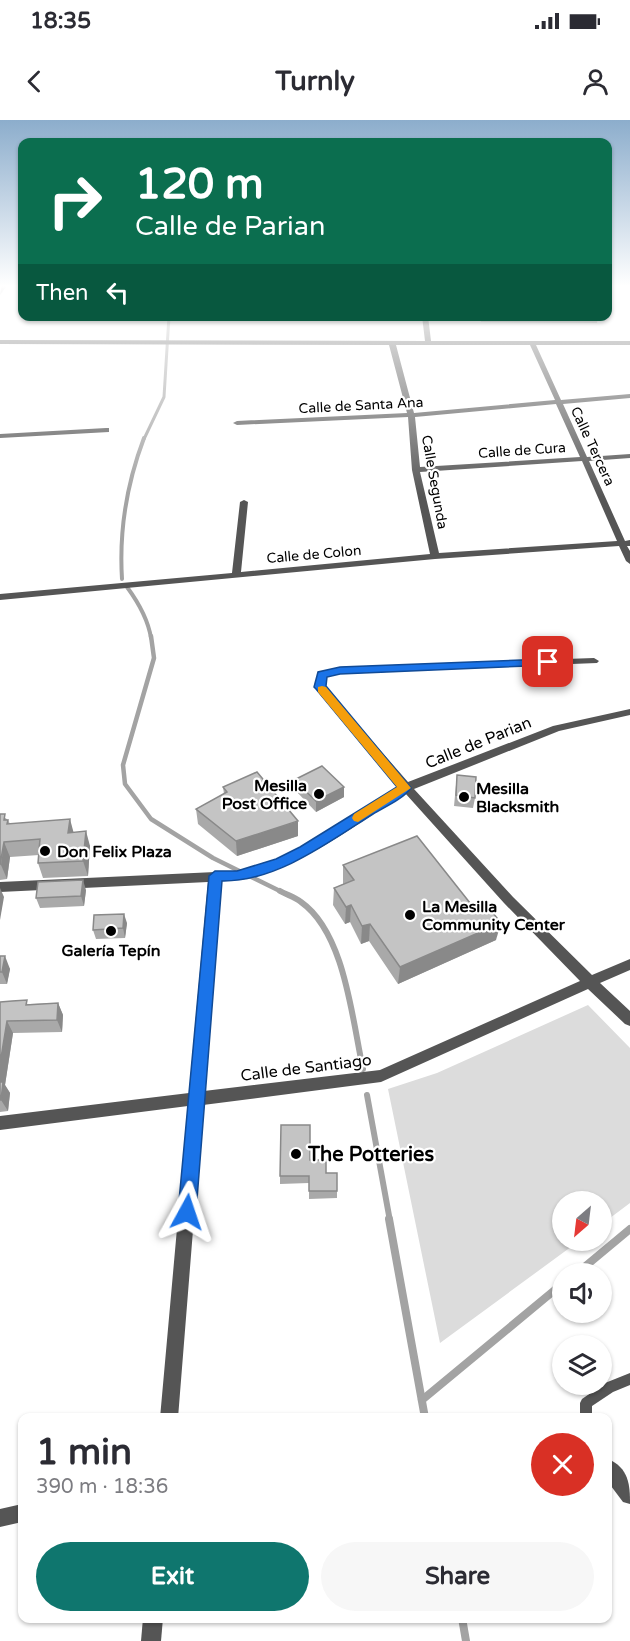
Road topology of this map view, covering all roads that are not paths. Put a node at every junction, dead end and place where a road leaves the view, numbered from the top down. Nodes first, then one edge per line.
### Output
1 (395, 355) edge
2 (538, 355) edge
3 (630, 396) edge
4 (557, 401) junction
5 (411, 415) junction
6 (237, 423) dead end
7 (106, 430) dead end
8 (0, 436) edge
9 (630, 456) edge
10 (586, 459) junction
11 (416, 470) junction
12 (244, 502) dead end
13 (625, 543) edge
14 (435, 556) junction
15 (630, 561) edge
16 (236, 575) junction
17 (0, 597) edge
18 (594, 661) dead end
19 (630, 712) edge
20 (405, 788) junction
21 (215, 876) junction
22 (0, 887) edge
23 (630, 964) edge
24 (588, 981) junction
25 (630, 1020) edge
26 (197, 1098) junction
27 (0, 1124) edge
28 (630, 1379) edge
29 (169, 1413) edge
30 (586, 1413) edge
31 (612, 1473) edge
32 (630, 1495) edge
33 (18, 1514) edge
34 (0, 1518) edge
35 (153, 1623) edge
36 (151, 1641) edge

1 - 5 street, Calle Segunda
2 - 4 street, Calle Tercera
3 - 4 street, Calle de Santa Ana
4 - 5 street, Calle de Santa Ana
4 - 10 street, Calle Tercera
5 - 6 street, Calle de Santa Ana
5 - 11 street, Calle Segunda
7 - 8 street
9 - 10 street, Calle de Cura
10 - 11 street, Calle de Cura
10 - 13 street, Calle Tercera
11 - 14 street, Calle Segunda
12 - 16 street
13 - 14 street, Calle de Colon
13 - 15 street, Calle Tercera
14 - 16 street, Calle de Colon
16 - 17 street, Calle de Colon
18 - 20 street
19 - 20 street, Calle de Parian
20 - 21 street, Calle de Parian
20 - 24 street
21 - 22 street, Calle de Parian
21 - 26 street
23 - 24 street, Calle de Santiago
24 - 25 street
24 - 26 street, Calle de Santiago
26 - 27 street, Calle de Santiago
26 - 29 street
28 - 30 lane
31 - 32 street
33 - 34 street
35 - 36 street

